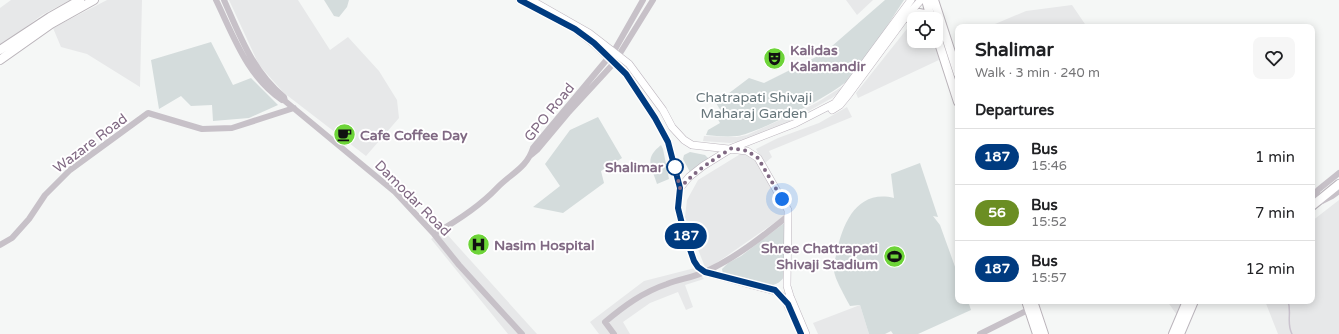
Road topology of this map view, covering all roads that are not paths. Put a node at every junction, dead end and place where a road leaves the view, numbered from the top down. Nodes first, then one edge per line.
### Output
1 (80, 0) edge
2 (94, 0) edge
3 (216, 0) edge
4 (224, 0) edge
5 (520, 0) edge
6 (531, 0) edge
7 (644, 0) edge
8 (653, 0) edge
9 (911, 0) edge
10 (921, 0) edge
11 (926, 0) edge
12 (935, 2) edge
13 (930, 12) edge
14 (905, 18) joint
15 (941, 48) edge
16 (0, 50) edge
17 (617, 53) junction
18 (0, 60) edge
19 (612, 60) junction
20 (955, 65) edge
21 (955, 93) edge
22 (286, 101) junction
23 (294, 108) junction
24 (732, 148) junction
25 (747, 151) junction
26 (1339, 173) edge
27 (1339, 178) edge
28 (1339, 184) edge
29 (680, 188) junction
30 (1327, 191) junction
31 (1339, 191) edge
32 (1315, 197) edge
33 (1315, 200) edge
34 (1315, 201) edge
35 (788, 216) junction
36 (434, 234) junction
37 (0, 245) edge
38 (705, 272) junction
39 (787, 282) junction
40 (775, 290) junction
41 (1186, 304) edge
42 (1193, 304) edge
43 (1033, 306) edge
44 (522, 334) edge
45 (614, 334) edge
46 (801, 334) edge
47 (806, 334) edge
48 (980, 334) edge
49 (1037, 334) edge
50 (1044, 334) edge
51 (1173, 334) edge
52 (1180, 334) edge

1 - 16 main road
2 - 18 main road
3 - 22 street
4 - 22 street
5 - 19 main road
6 - 17 main road
7 - 17 street, GPO Road
8 - 17 street, GPO Road
9 - 24 main road
10 - 14 main road
11 - 13 main road
12 - 20 main road
14 - 25 main road
15 - 21 main road
17 - 19 street, GPO Road
17 - 24 main road
19 - 29 main road
19 - 36 street, GPO Road
22 - 23 street, Damodar Road
23 - 36 street, Damodar Road
23 - 37 street, Wazare Road
24 - 25 main road
24 - 29 main road
25 - 35 main road
26 - 32 street
27 - 30 main road
28 - 30 main road
29 - 38 main road
30 - 33 main road
31 - 34 street
35 - 38 street
35 - 39 main road
36 - 44 street, Damodar Road
38 - 40 main road
38 - 45 street
39 - 40 main road
39 - 47 main road
40 - 46 main road
41 - 51 main road
42 - 52 main road
43 - 48 street
43 - 49 main road
43 - 50 main road

